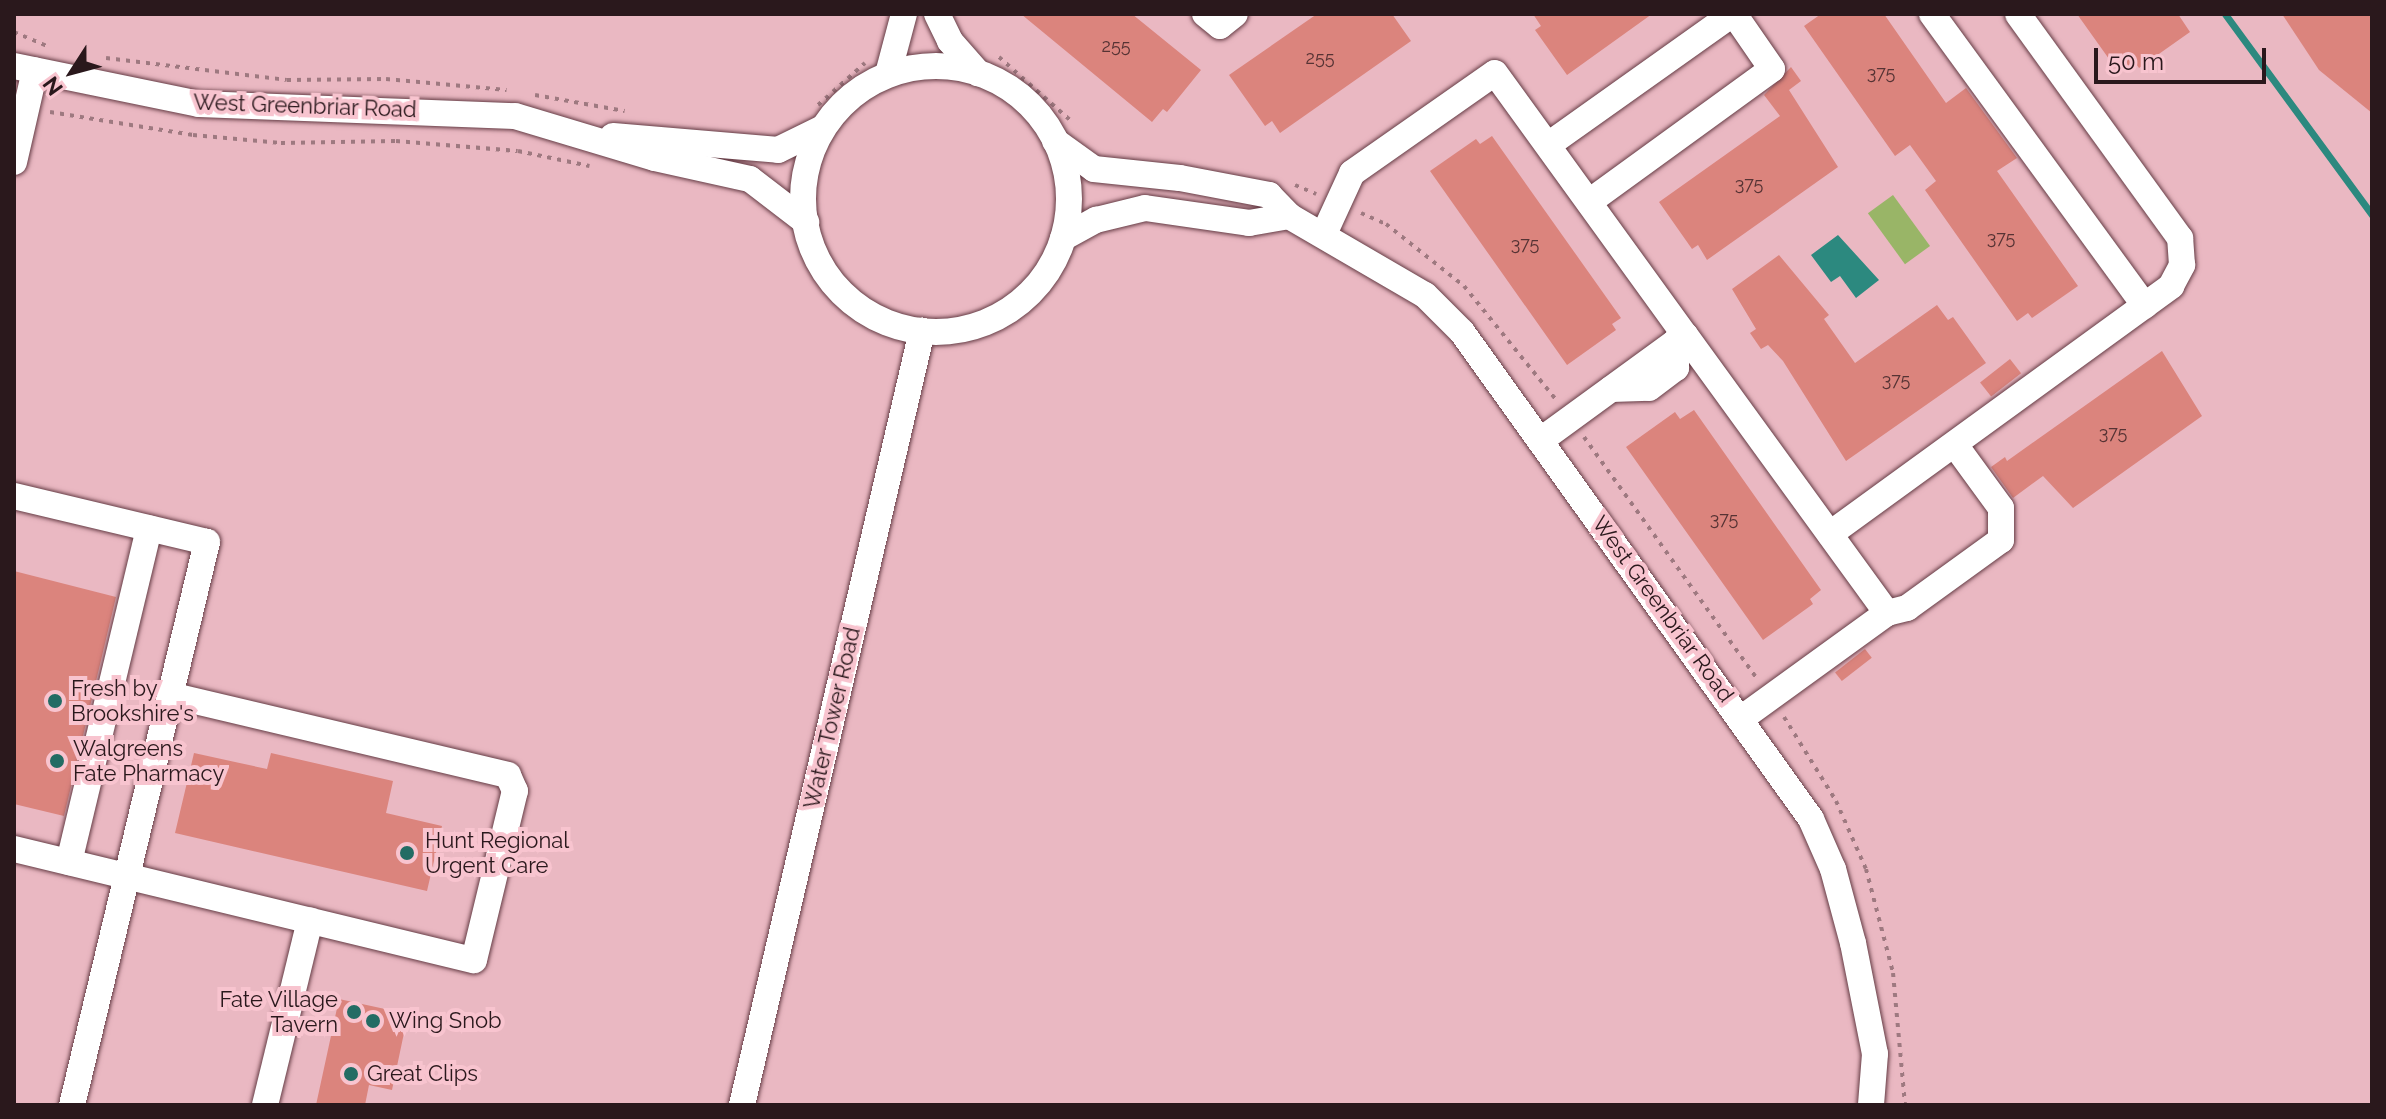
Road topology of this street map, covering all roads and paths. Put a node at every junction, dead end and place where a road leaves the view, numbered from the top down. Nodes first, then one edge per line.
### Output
1 (904, 14) edge
2 (937, 14) edge
3 (1205, 14) edge
4 (1235, 14) edge
5 (1733, 14) edge
6 (1932, 14) edge
7 (2018, 14) edge
8 (986, 64) junction
9 (880, 65) junction
10 (25, 68) edge
11 (26, 109) junction
12 (818, 119) junction
13 (1081, 132) dead end
14 (597, 137) junction
15 (1055, 141) junction
16 (1548, 145) junction
17 (14, 162) edge
18 (596, 167) dead end
19 (1281, 181) dead end
20 (1589, 202) junction
21 (1338, 203) junction
22 (1289, 216) junction
23 (806, 222) junction
24 (1324, 234) junction
25 (1063, 238) junction
26 (2145, 306) junction
27 (922, 331) junction
28 (1681, 338) junction
29 (1570, 419) junction
30 (1541, 440) junction
31 (1955, 445) junction
32 (14, 496) edge
33 (149, 528) junction
34 (1830, 534) junction
35 (1887, 613) junction
36 (170, 695) junction
37 (1770, 698) junction
38 (1742, 718) junction
39 (14, 849) edge
40 (69, 862) junction
41 (127, 875) junction
42 (310, 920) junction
43 (72, 1105) edge
44 (265, 1105) edge
45 (742, 1105) edge
46 (1871, 1105) edge
47 (1905, 1105) edge

1 - 9 street
2 - 8 street
3 - 4 street
5 - 16 street
5 - 20 street
6 - 26 street
7 - 26 street
8 - 9 street
8 - 13 path
8 - 15 street
9 - 12 path
9 - 12 street
10 - 11 street
10 - 14 street, West Greenbriar Road
11 - 17 street
11 - 18 path
12 - 14 street, West Greenbriar Road
12 - 23 street
14 - 23 street, West Greenbriar Road
15 - 22 street, West Greenbriar Road
15 - 25 street
16 - 20 street
16 - 21 street
19 - 21 path
20 - 28 street
21 - 24 street
21 - 29 path
22 - 24 street, West Greenbriar Road
22 - 25 street
23 - 27 street
24 - 30 street, West Greenbriar Road
25 - 27 street
26 - 31 street
27 - 45 street, Water Tower Road
28 - 29 street
28 - 34 street
29 - 30 street
29 - 37 path
30 - 38 street, West Greenbriar Road
31 - 34 street
31 - 35 street
32 - 33 street
33 - 36 street
33 - 40 street
34 - 35 street
35 - 37 street
36 - 41 street
36 - 42 street
37 - 38 street
37 - 47 path
38 - 46 street, West Greenbriar Road
39 - 40 street
40 - 41 street
41 - 42 street
41 - 43 street
42 - 44 street

